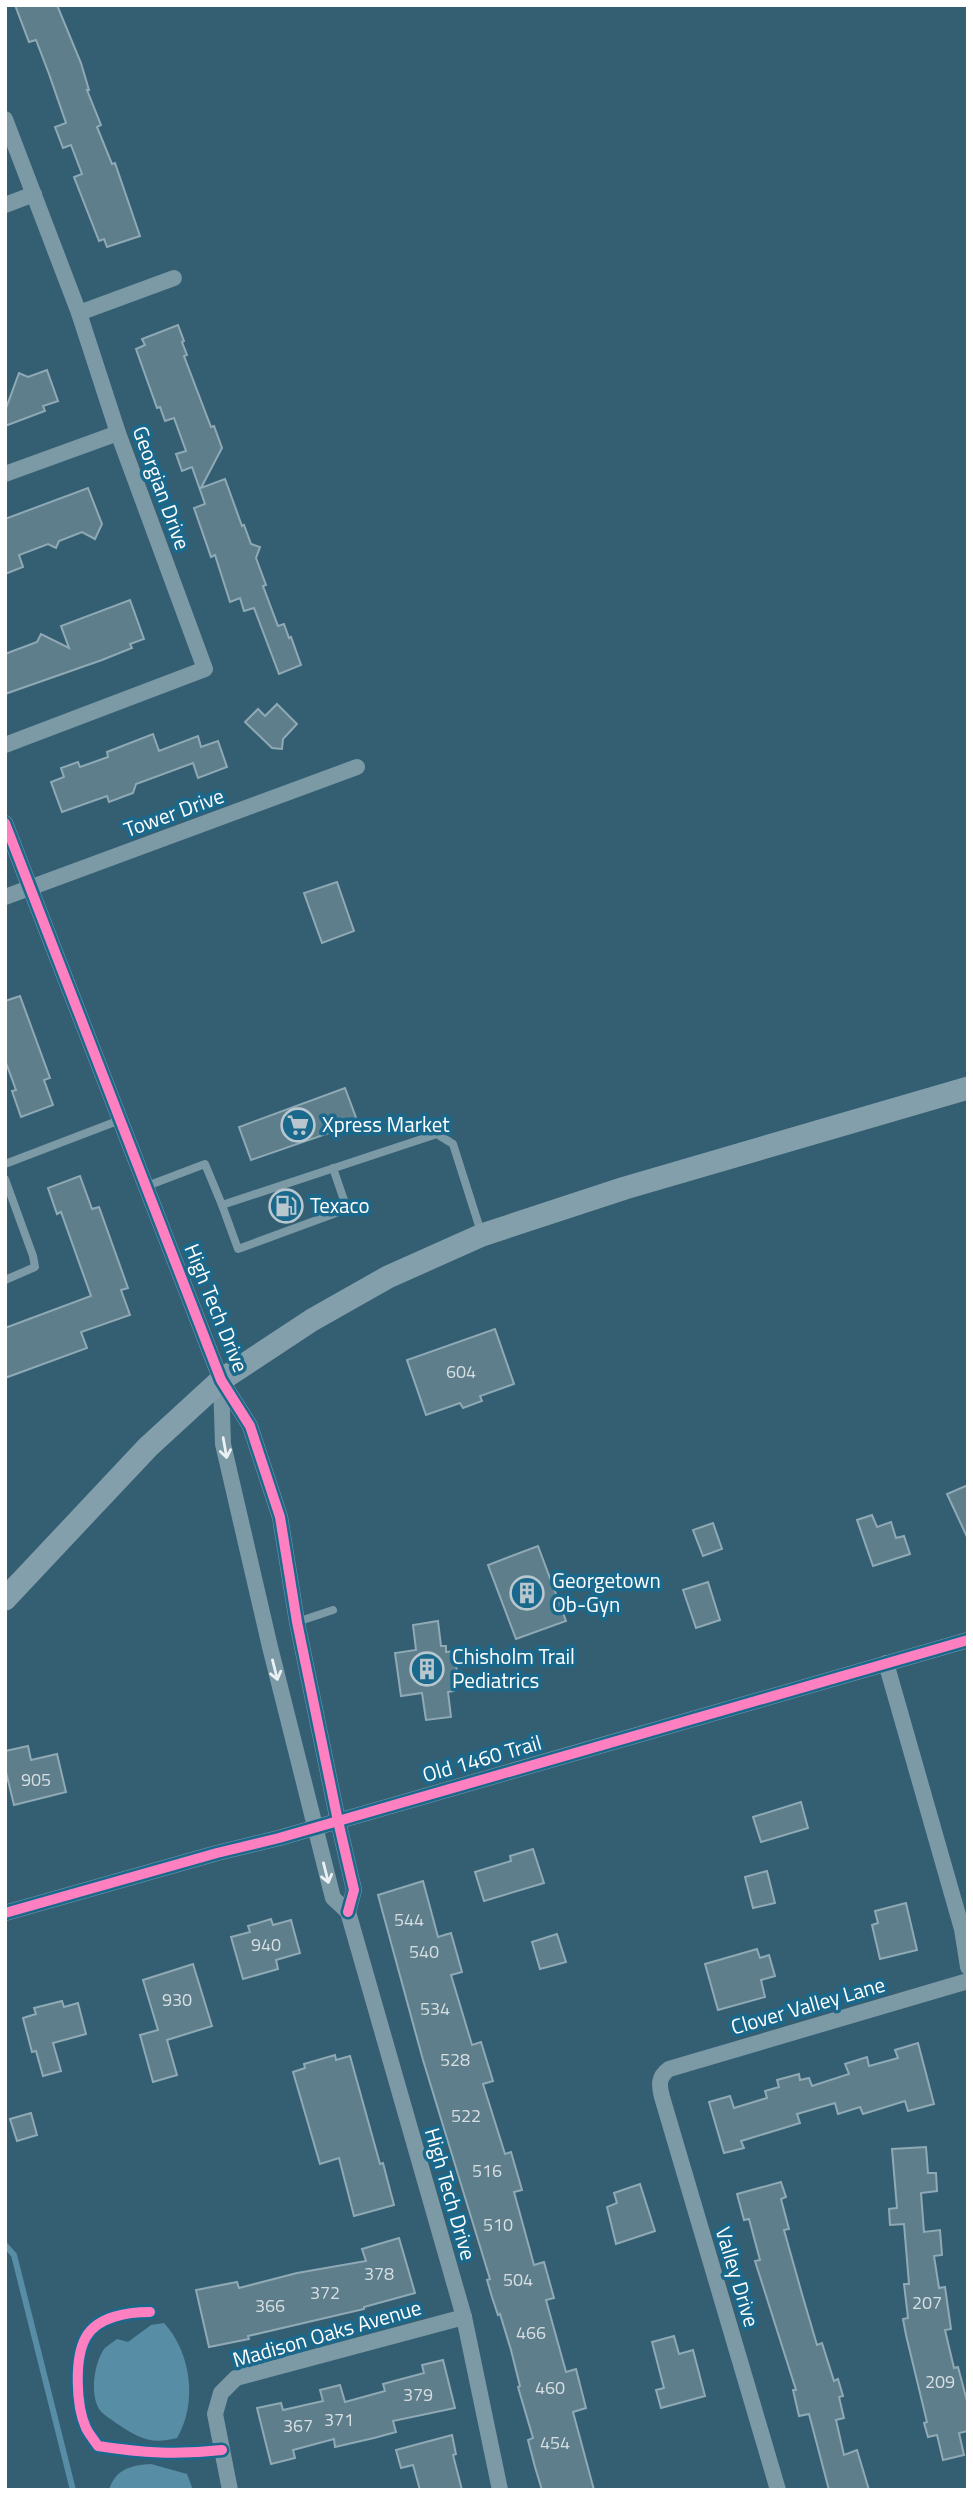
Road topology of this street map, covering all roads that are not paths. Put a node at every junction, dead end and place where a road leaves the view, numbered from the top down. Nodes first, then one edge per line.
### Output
1 (5, 119) edge
2 (34, 194) junction
3 (5, 205) edge
4 (174, 278) dead end
5 (79, 313) junction
6 (118, 433) junction
7 (5, 474) edge
8 (5, 745) edge
9 (357, 767) dead end
10 (5, 824) edge
11 (29, 889) junction
12 (5, 898) edge
13 (968, 1088) edge
14 (121, 1120) junction
15 (5, 1164) edge
16 (333, 1168) junction
17 (5, 1179) edge
18 (147, 1186) junction
19 (222, 1205) junction
20 (482, 1235) junction
21 (5, 1279) edge
22 (221, 1380) junction
23 (5, 1599) edge
24 (333, 1610) dead end
25 (297, 1622) junction
26 (968, 1640) edge
27 (886, 1663) junction
28 (338, 1821) junction
29 (315, 1828) junction
30 (348, 1912) junction
31 (5, 1913) edge
32 (968, 1967) edge
33 (968, 1981) edge
34 (662, 2075) joint
35 (464, 2317) junction
36 (230, 2490) edge
37 (500, 2490) edge
38 (778, 2490) edge

1 - 2 street, Georgian Drive
2 - 3 street
2 - 5 street, Georgian Drive
4 - 5 street
5 - 6 street, Georgian Drive
6 - 7 street
6 - 8 street, Georgian Drive
9 - 11 street, Tower Drive
10 - 11 street, High Tech Drive
11 - 12 street, Tower Drive
11 - 14 street, High Tech Drive
13 - 20 main road
14 - 15 lane
14 - 18 street, High Tech Drive
16 - 19 lane
16 - 19 lane
16 - 20 lane
17 - 21 lane
18 - 19 lane
18 - 22 street, High Tech Drive
20 - 22 main road
22 - 23 main road
22 - 25 street, High Tech Drive
22 -> 29 street, High Tech Drive
24 - 25 lane
25 - 28 street, High Tech Drive
26 - 27 street, Old 1460 Trail
27 - 28 street, Old 1460 Trail
27 - 32 street
28 - 29 street, Old 1460 Trail
28 - 30 street, High Tech Drive
29 -> 30 street, High Tech Drive
29 - 31 street, Old 1460 Trail
30 - 35 street, High Tech Drive
33 - 34 street, Clover Valley Lane
34 - 38 street, Valley Drive
35 - 36 street, Madison Oaks Avenue
35 - 37 street, High Tech Drive

